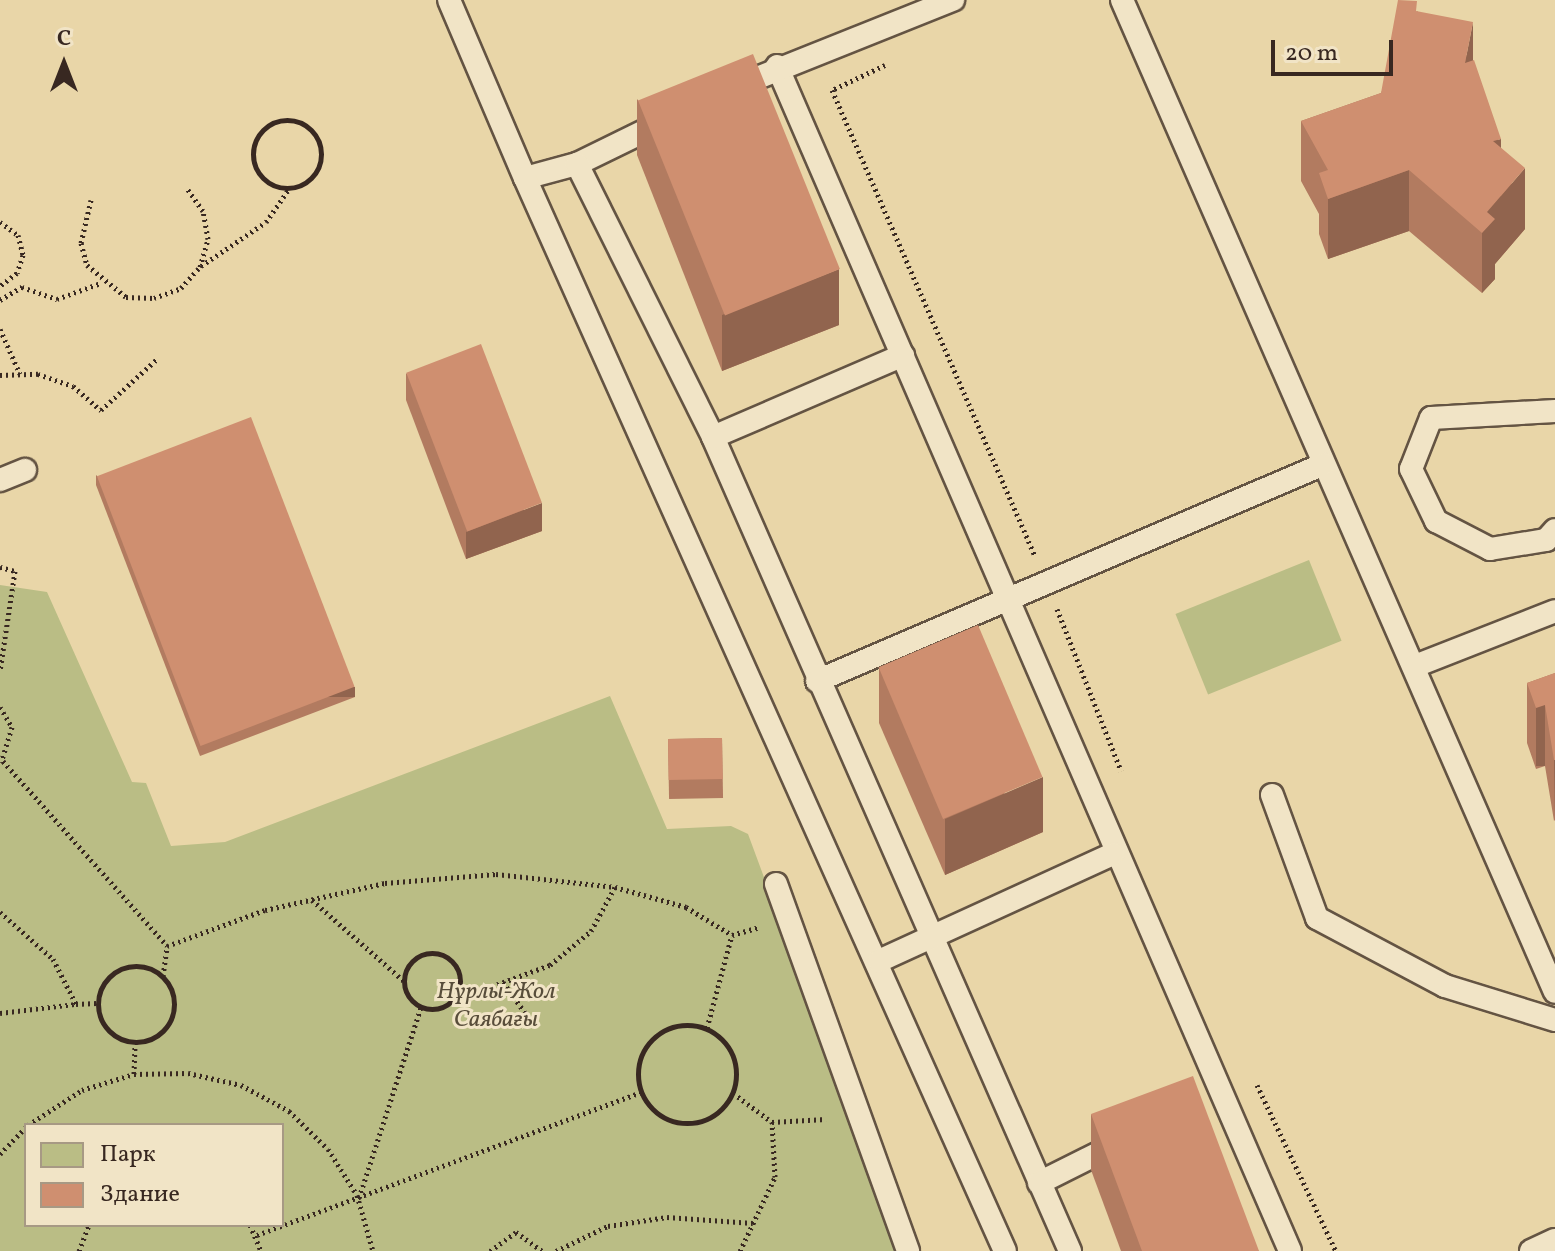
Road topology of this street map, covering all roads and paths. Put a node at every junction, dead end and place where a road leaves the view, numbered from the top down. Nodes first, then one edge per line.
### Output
1 (449, 0) edge
2 (953, 0) edge
3 (1122, 0) edge
4 (777, 66) junction
5 (707, 101) edge
6 (678, 115) edge
7 (577, 164) junction
8 (525, 178) junction
9 (187, 188) dead end
10 (289, 189) junction
11 (91, 200) dead end
12 (0, 222) edge
13 (200, 267) junction
14 (17, 273) junction
15 (101, 283) junction
16 (0, 286) edge
17 (22, 287) junction
18 (0, 300) edge
19 (0, 329) edge
20 (903, 355) junction
21 (157, 359) dead end
22 (20, 374) junction
23 (0, 375) edge
24 (1555, 411) edge
25 (713, 437) junction
26 (1324, 464) junction
27 (25, 470) dead end
28 (0, 480) edge
29 (1555, 530) edge
30 (0, 567) edge
31 (1004, 596) junction
32 (1555, 611) edge
33 (1415, 666) junction
34 (0, 671) edge
35 (817, 681) junction
36 (0, 707) edge
37 (1, 762) edge
38 (1272, 795) dead end
39 (1113, 854) junction
40 (776, 884) dead end
41 (615, 887) junction
42 (312, 899) junction
43 (0, 912) edge
44 (787, 919) junction
45 (732, 935) junction
46 (930, 937) junction
47 (167, 946) junction
48 (879, 961) junction
49 (163, 977) junction
50 (404, 981) junction
51 (503, 982) junction
52 (1555, 992) edge
53 (452, 1001) junction
54 (97, 1003) junction
55 (76, 1004) junction
56 (421, 1007) junction
57 (0, 1013) edge
58 (1555, 1020) edge
59 (531, 1021) dead end
60 (707, 1028) junction
61 (135, 1043) junction
62 (134, 1074) junction
63 (641, 1092) junction
64 (1220, 1092) junction
65 (733, 1093) junction
66 (1192, 1106) edge
67 (857, 1111) junction
68 (772, 1122) junction
69 (32, 1123) edge
70 (24, 1129) edge
71 (1136, 1134) edge
72 (0, 1154) edge
73 (1039, 1183) junction
74 (358, 1199) junction
75 (753, 1223) junction
76 (284, 1225) edge
77 (88, 1227) edge
78 (251, 1227) edge
79 (279, 1227) edge
80 (257, 1235) junction
81 (1555, 1240) edge
82 (79, 1251) edge
83 (261, 1251) edge
84 (373, 1251) edge
85 (490, 1251) edge
86 (542, 1251) edge
87 (556, 1251) edge
88 (740, 1251) edge
89 (908, 1251) edge
90 (1005, 1251) edge
91 (1070, 1251) edge
92 (1290, 1251) edge
93 (1531, 1251) edge

1 - 8 lane
2 - 4 lane
3 - 26 lane
4 - 5 lane
4 - 20 lane
6 - 7 lane
7 - 8 lane
7 - 25 lane
8 - 48 lane
9 - 13 path
10 - 10 path
10 - 13 path
11 - 15 path
12 - 14 path
13 - 15 path
14 - 16 path
14 - 17 path
15 - 17 path
17 - 18 path
19 - 22 path
20 - 25 lane
20 - 31 lane
21 - 22 path
22 - 23 path
24 - 29 lane
25 - 35 lane
26 - 31 lane
26 - 33 lane
27 - 28 lane
30 - 34 path
31 - 35 lane
31 - 39 lane
32 - 33 lane
33 - 52 lane
35 - 46 lane
36 - 37 path
37 - 47 path
38 - 58 lane
39 - 46 lane
39 - 64 lane
40 - 44 lane
41 - 42 path
41 - 45 path
41 - 51 path
42 - 47 path
42 - 50 path
43 - 55 path
44 - 45 path
44 - 67 lane
45 - 60 path
46 - 48 lane
46 - 73 lane
47 - 49 path
48 - 90 lane
49 - 54 path
49 - 61 path
50 - 53 path
50 - 56 path
51 - 53 path
51 - 59 path
53 - 56 path
54 - 55 path
54 - 61 path
55 - 57 path
56 - 74 path
60 - 63 path
60 - 65 path
61 - 62 path
62 - 69 path
62 - 74 path
63 - 65 path
63 - 74 path
64 - 66 lane
64 - 92 lane
65 - 68 path
67 - 68 path
67 - 89 lane
68 - 75 path
70 - 72 path
71 - 73 lane
73 - 91 lane
74 - 76 path
74 - 84 path
75 - 87 path
75 - 88 path
77 - 82 path
78 - 80 path
79 - 80 path
80 - 83 path
81 - 93 lane
85 - 86 path

